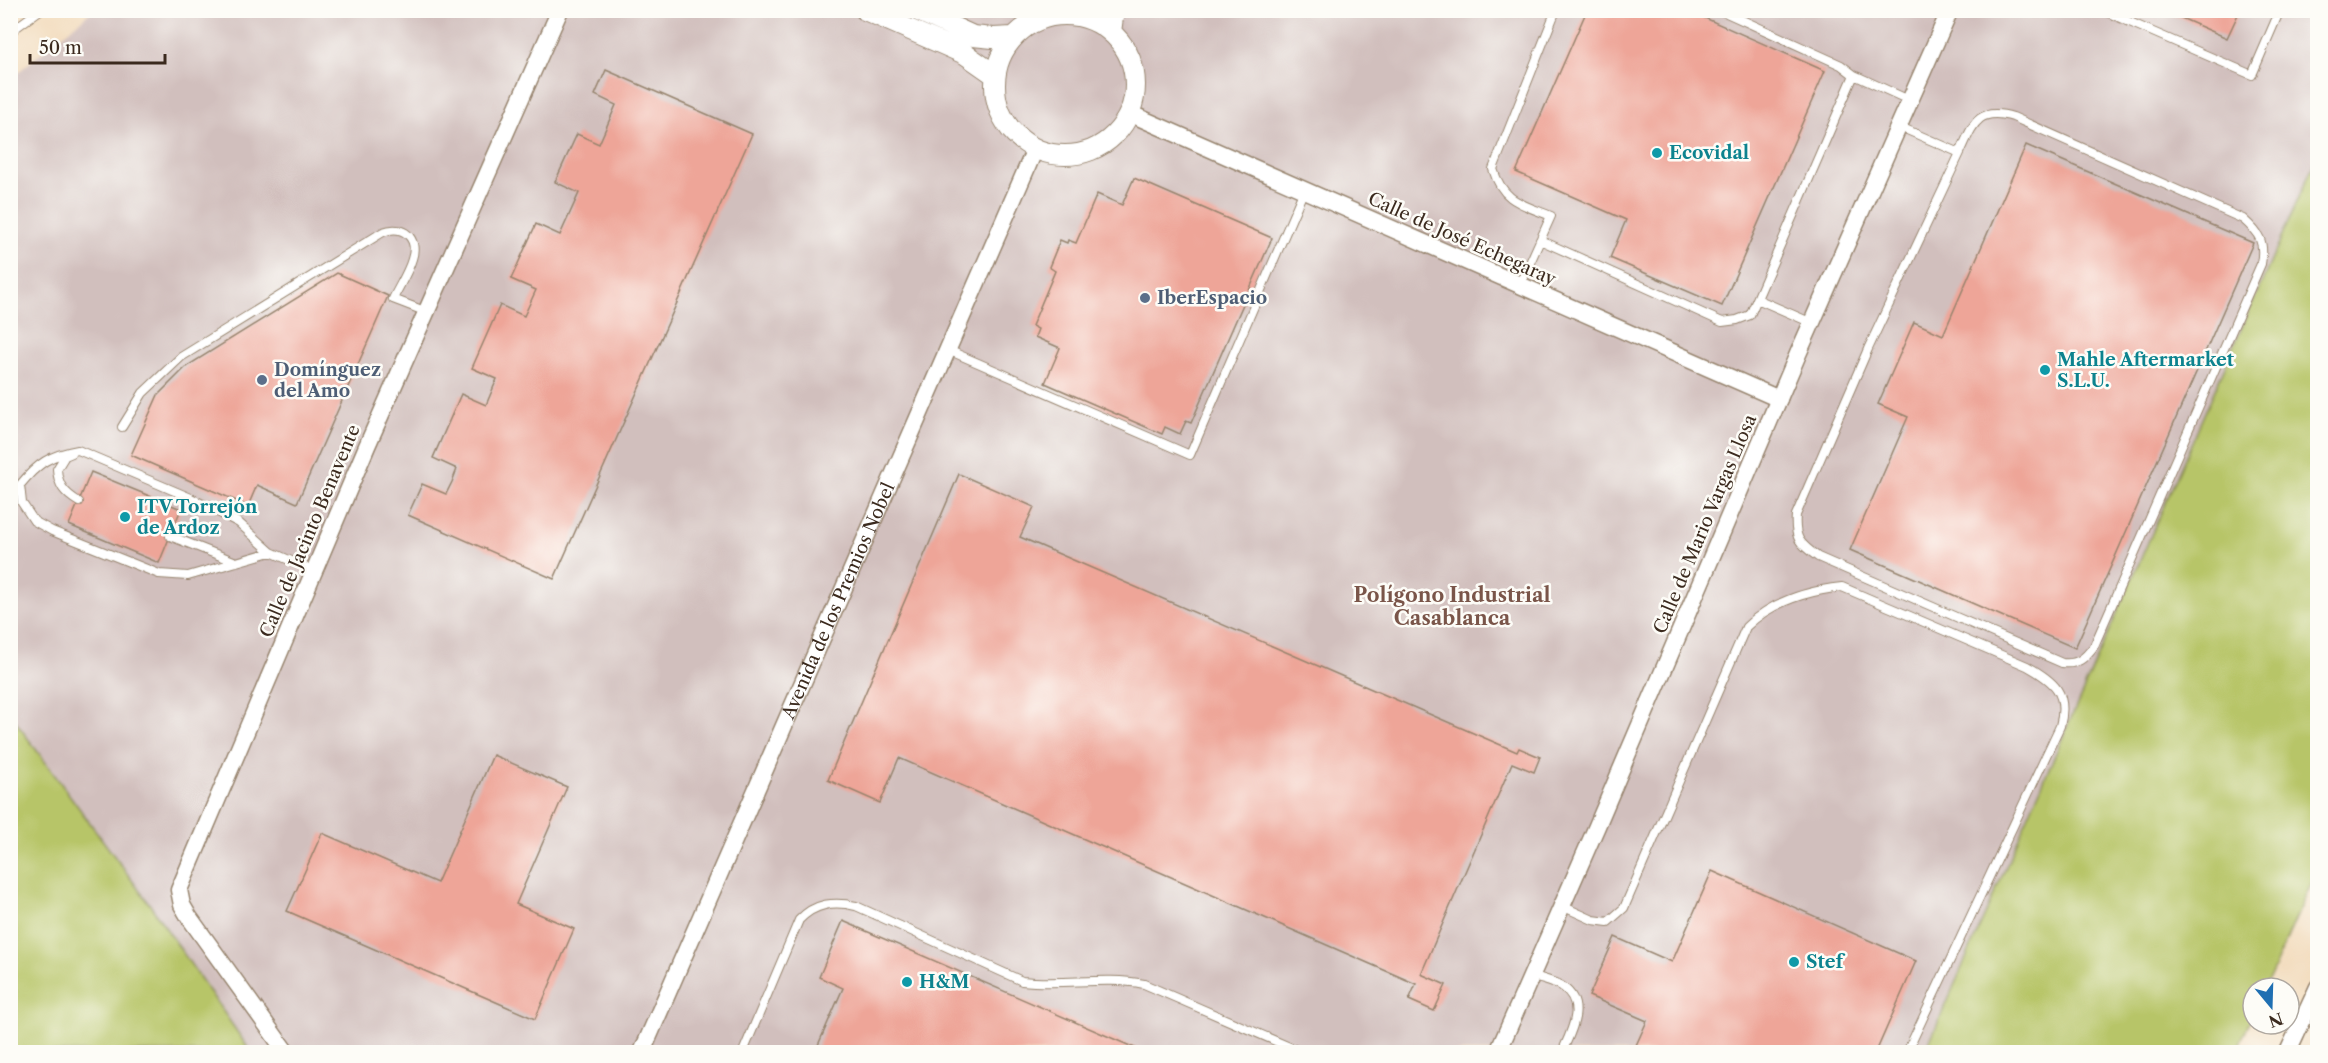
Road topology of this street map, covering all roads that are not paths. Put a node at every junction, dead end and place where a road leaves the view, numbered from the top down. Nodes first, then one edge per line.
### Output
1 (38, 10) edge
2 (560, 10) edge
3 (865, 10) edge
4 (916, 10) edge
5 (1114, 10) edge
6 (1556, 10) edge
7 (1720, 10) edge
8 (1950, 10) edge
9 (2102, 10) edge
10 (2280, 10) edge
11 (1074, 13) edge
12 (10, 31) edge
13 (1111, 32) junction
14 (1013, 37) junction
15 (995, 75) junction
16 (1854, 75) junction
17 (1911, 101) junction
18 (1129, 113) junction
19 (1898, 126) junction
20 (1035, 149) junction
21 (1960, 153) junction
22 (1304, 190) junction
23 (1540, 240) junction
24 (1520, 286) junction
25 (1757, 299) junction
26 (427, 312) junction
27 (1812, 323) junction
28 (948, 350) junction
29 (1779, 399) junction
30 (122, 427) dead end
31 (78, 450) junction
32 (79, 501) dead end
33 (170, 536) dead end
34 (271, 552) junction
35 (237, 563) junction
36 (314, 571) junction
37 (1562, 906) junction
38 (1532, 975) junction
39 (2318, 987) edge
40 (286, 1053) edge
41 (642, 1053) edge
42 (743, 1053) edge
43 (1301, 1053) edge
44 (1498, 1053) edge
45 (1562, 1053) edge
46 (1908, 1053) edge
47 (2288, 1053) edge

1 - 12 lane
2 - 26 street, Calle de Jacinto Benavente
3 - 15 street
4 - 14 street
5 - 13 street
6 - 23 lane
7 - 16 lane
8 - 17 street, Calle de Mario Vargas Llosa
9 - 10 lane
11 - 13 street
11 - 14 street
13 - 18 street
14 - 15 street
15 - 20 street
16 - 17 lane
16 - 25 lane
17 - 19 street, Calle de Mario Vargas Llosa
18 - 20 street
18 - 22 street, Calle de José Echegaray
19 - 21 lane
19 - 27 street, Calle de Mario Vargas Llosa
20 - 28 street, Avenida de los Premios Nobel
21 - 21 lane
22 - 24 street, Calle de José Echegaray
22 - 28 lane
23 - 24 lane
23 - 25 lane
24 - 29 street, Calle de José Echegaray
25 - 27 lane
26 - 30 lane
26 - 36 street, Calle de Jacinto Benavente
27 - 29 street, Calle de Mario Vargas Llosa
28 - 41 street, Avenida de los Premios Nobel
29 - 37 street, Calle de Mario Vargas Llosa
31 - 32 lane
31 - 34 lane
31 - 35 lane
33 - 35 lane
34 - 35 lane
34 - 36 lane
36 - 40 street, Calle de Jacinto Benavente
37 - 38 street, Calle de Mario Vargas Llosa
37 - 46 lane
38 - 44 street, Calle de Mario Vargas Llosa
38 - 45 lane
39 - 47 street
42 - 43 lane

